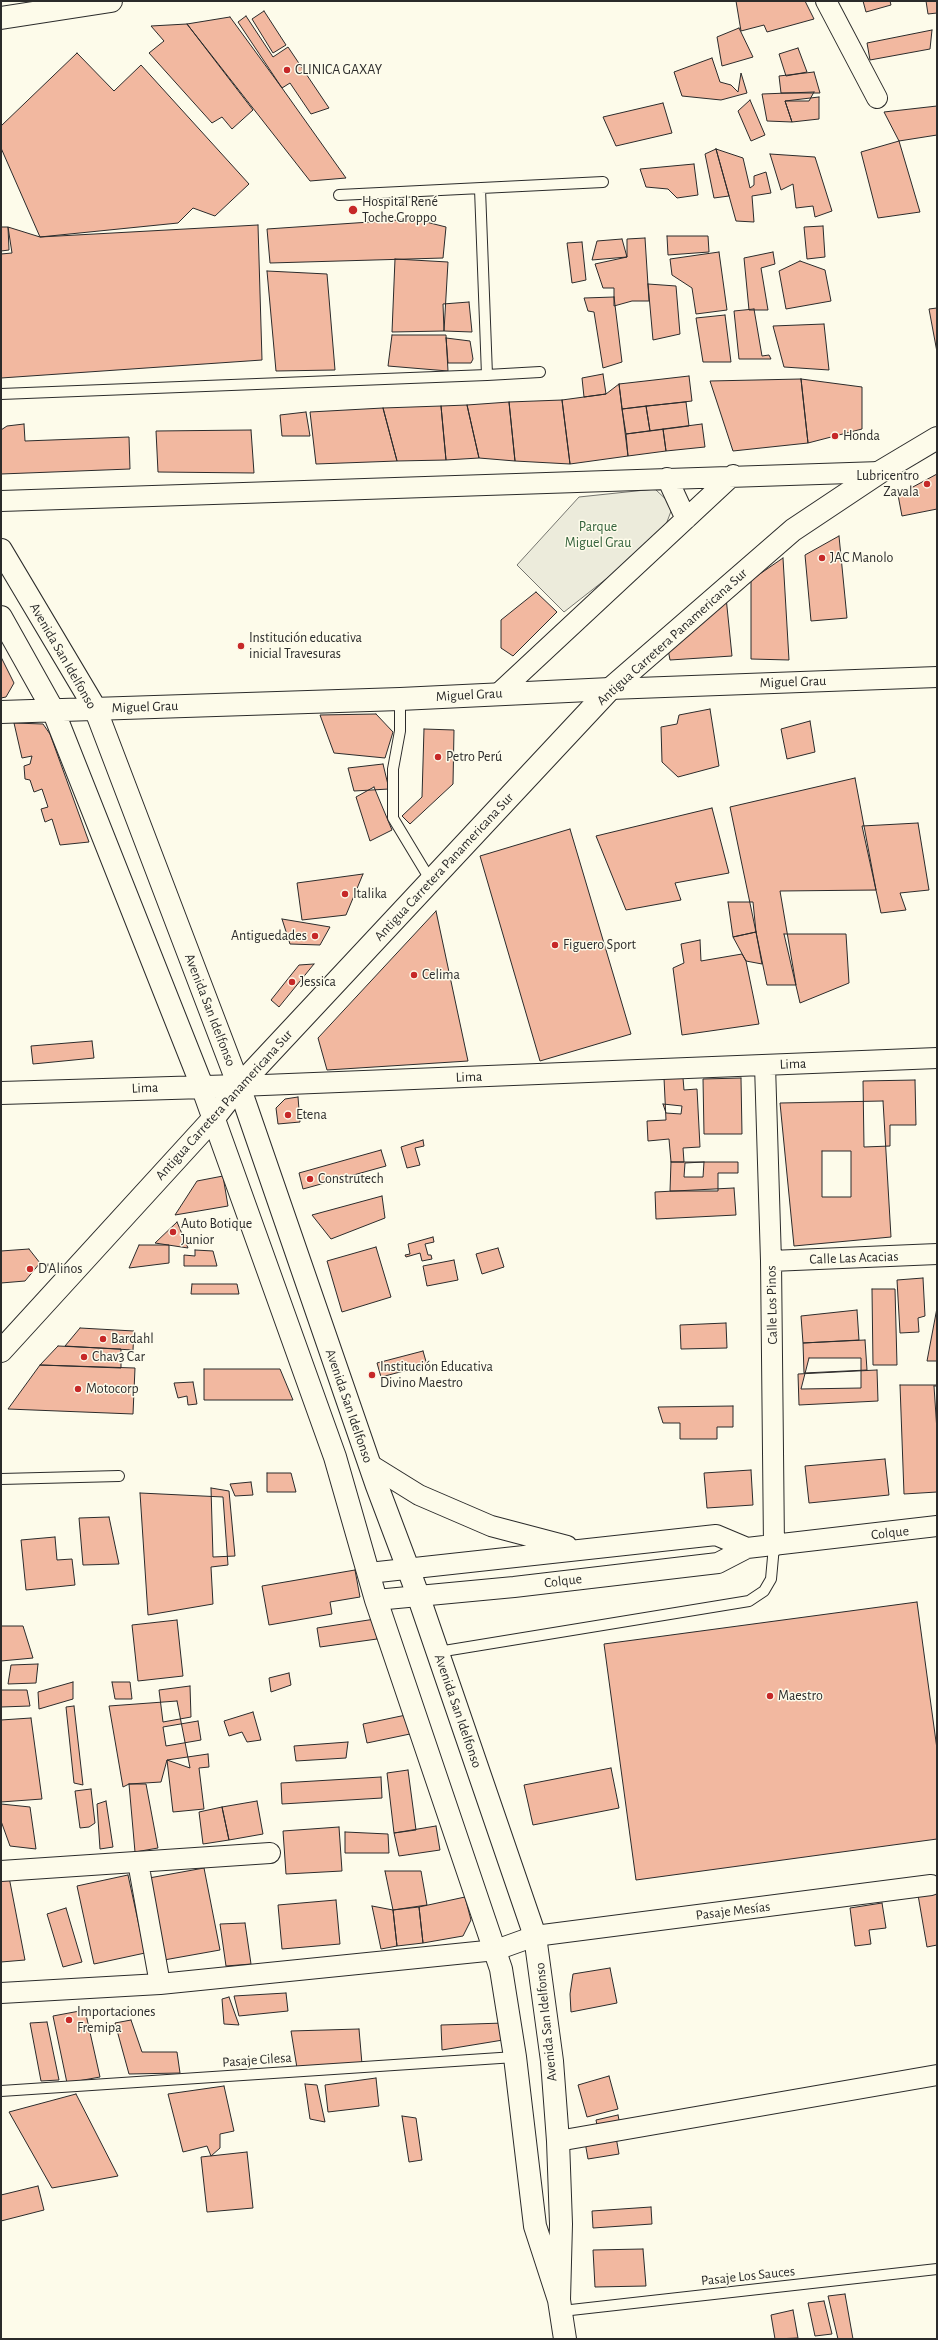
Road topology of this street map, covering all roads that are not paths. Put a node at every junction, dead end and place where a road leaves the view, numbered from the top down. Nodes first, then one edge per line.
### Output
1 (111, 1) edge
2 (826, 1) edge
3 (1, 18) edge
4 (877, 98) dead end
5 (603, 182) dead end
6 (480, 189) junction
7 (339, 195) dead end
8 (540, 372) dead end
9 (487, 375) junction
10 (1, 394) edge
11 (937, 438) edge
12 (880, 472) junction
13 (733, 475) junction
14 (667, 478) junction
15 (1, 501) edge
16 (686, 519) junction
17 (1, 550) edge
18 (1, 617) edge
19 (937, 677) edge
20 (610, 689) junction
21 (499, 693) junction
22 (400, 699) junction
23 (95, 708) junction
24 (53, 710) junction
25 (1, 712) edge
26 (431, 881) junction
27 (937, 1058) edge
28 (765, 1065) junction
29 (202, 1086) junction
30 (239, 1086) junction
31 (1, 1094) edge
32 (213, 1118) junction
33 (937, 1254) edge
34 (771, 1261) junction
35 (1, 1351) edge
36 (369, 1464) junction
37 (119, 1476) dead end
38 (1, 1479) edge
39 (937, 1526) edge
40 (774, 1546) junction
41 (747, 1548) junction
42 (579, 1549) junction
43 (407, 1568) junction
44 (369, 1573) junction
45 (418, 1595) junction
46 (376, 1600) junction
47 (438, 1652) junction
48 (270, 1853) dead end
49 (138, 1862) junction
50 (1, 1871) edge
51 (931, 1885) dead end
52 (535, 1936) junction
53 (496, 1950) junction
54 (160, 1984) junction
55 (1, 1993) edge
56 (515, 2058) junction
57 (937, 2075) edge
58 (1, 2091) edge
59 (558, 2141) junction
60 (937, 2269) edge
61 (561, 2306) junction
62 (565, 2339) edge

1 - 3 main road
2 - 4 street
5 - 6 lane
6 - 7 lane
6 - 9 lane
8 - 9 lane
9 - 10 lane
11 - 12 main road, Antigua Carretera Panamericana Sur
12 - 13 street
12 - 20 main road, Antigua Carretera Panamericana Sur
13 - 14 street
13 - 16 street
14 - 15 street
14 - 16 street
16 - 21 street
17 - 23 main road, Avenida San Idelfonso
18 - 24 main road, Avenida San Idelfonso
19 - 20 street, Miguel Grau
20 - 21 main road, Miguel Grau
20 - 26 main road, Antigua Carretera Panamericana Sur
21 - 22 main road, Miguel Grau
22 - 23 main road, Miguel Grau
22 - 26 lane
23 - 24 main road, Miguel Grau
23 - 30 main road, Avenida San Idelfonso
24 - 25 main road, Miguel Grau
24 - 29 main road, Avenida San Idelfonso
26 - 30 main road, Antigua Carretera Panamericana Sur
27 - 28 street, Lima
28 - 30 street, Lima
28 - 34 street, Calle Los Pinos
29 - 30 main road, Lima
29 - 31 main road, Lima
29 - 32 main road, Avenida San Idelfonso
30 - 32 main road, Antigua Carretera Panamericana Sur
30 - 36 main road, Avenida San Idelfonso
32 - 35 main road, Antigua Carretera Panamericana Sur
32 - 44 main road, Avenida San Idelfonso
33 - 34 street, Calle Las Acacias
34 - 40 street, Calle Los Pinos
36 - 42 street, Colque
36 - 43 main road, Avenida San Idelfonso
37 - 38 lane
39 - 40 street, Colque
40 - 41 street, Colque
40 - 47 lane
41 - 42 street, Colque
41 - 45 street, Colque
42 - 43 street, Colque
43 - 44 street, Colque
43 - 45 main road, Avenida San Idelfonso
44 - 46 main road, Avenida San Idelfonso
45 - 46 street, Colque
45 - 47 main road, Avenida San Idelfonso
46 - 53 main road, Avenida San Idelfonso
47 - 52 main road, Avenida San Idelfonso
48 - 49 street
49 - 50 street
49 - 54 street
51 - 52 street, Pasaje Mesías
52 - 53 street, Pasaje Mesías
52 - 59 main road, Avenida San Idelfonso
53 - 54 street, Pasaje Mesías
53 - 56 main road, Avenida San Idelfonso
54 - 55 street, Pasaje Mesías
56 - 58 lane, Pasaje Cilesa
56 - 61 main road, Avenida San Idelfonso
57 - 59 street
59 - 61 main road, Avenida San Idelfonso
60 - 61 lane, Pasaje Los Sauces
61 - 62 main road, Avenida San Idelfonso

